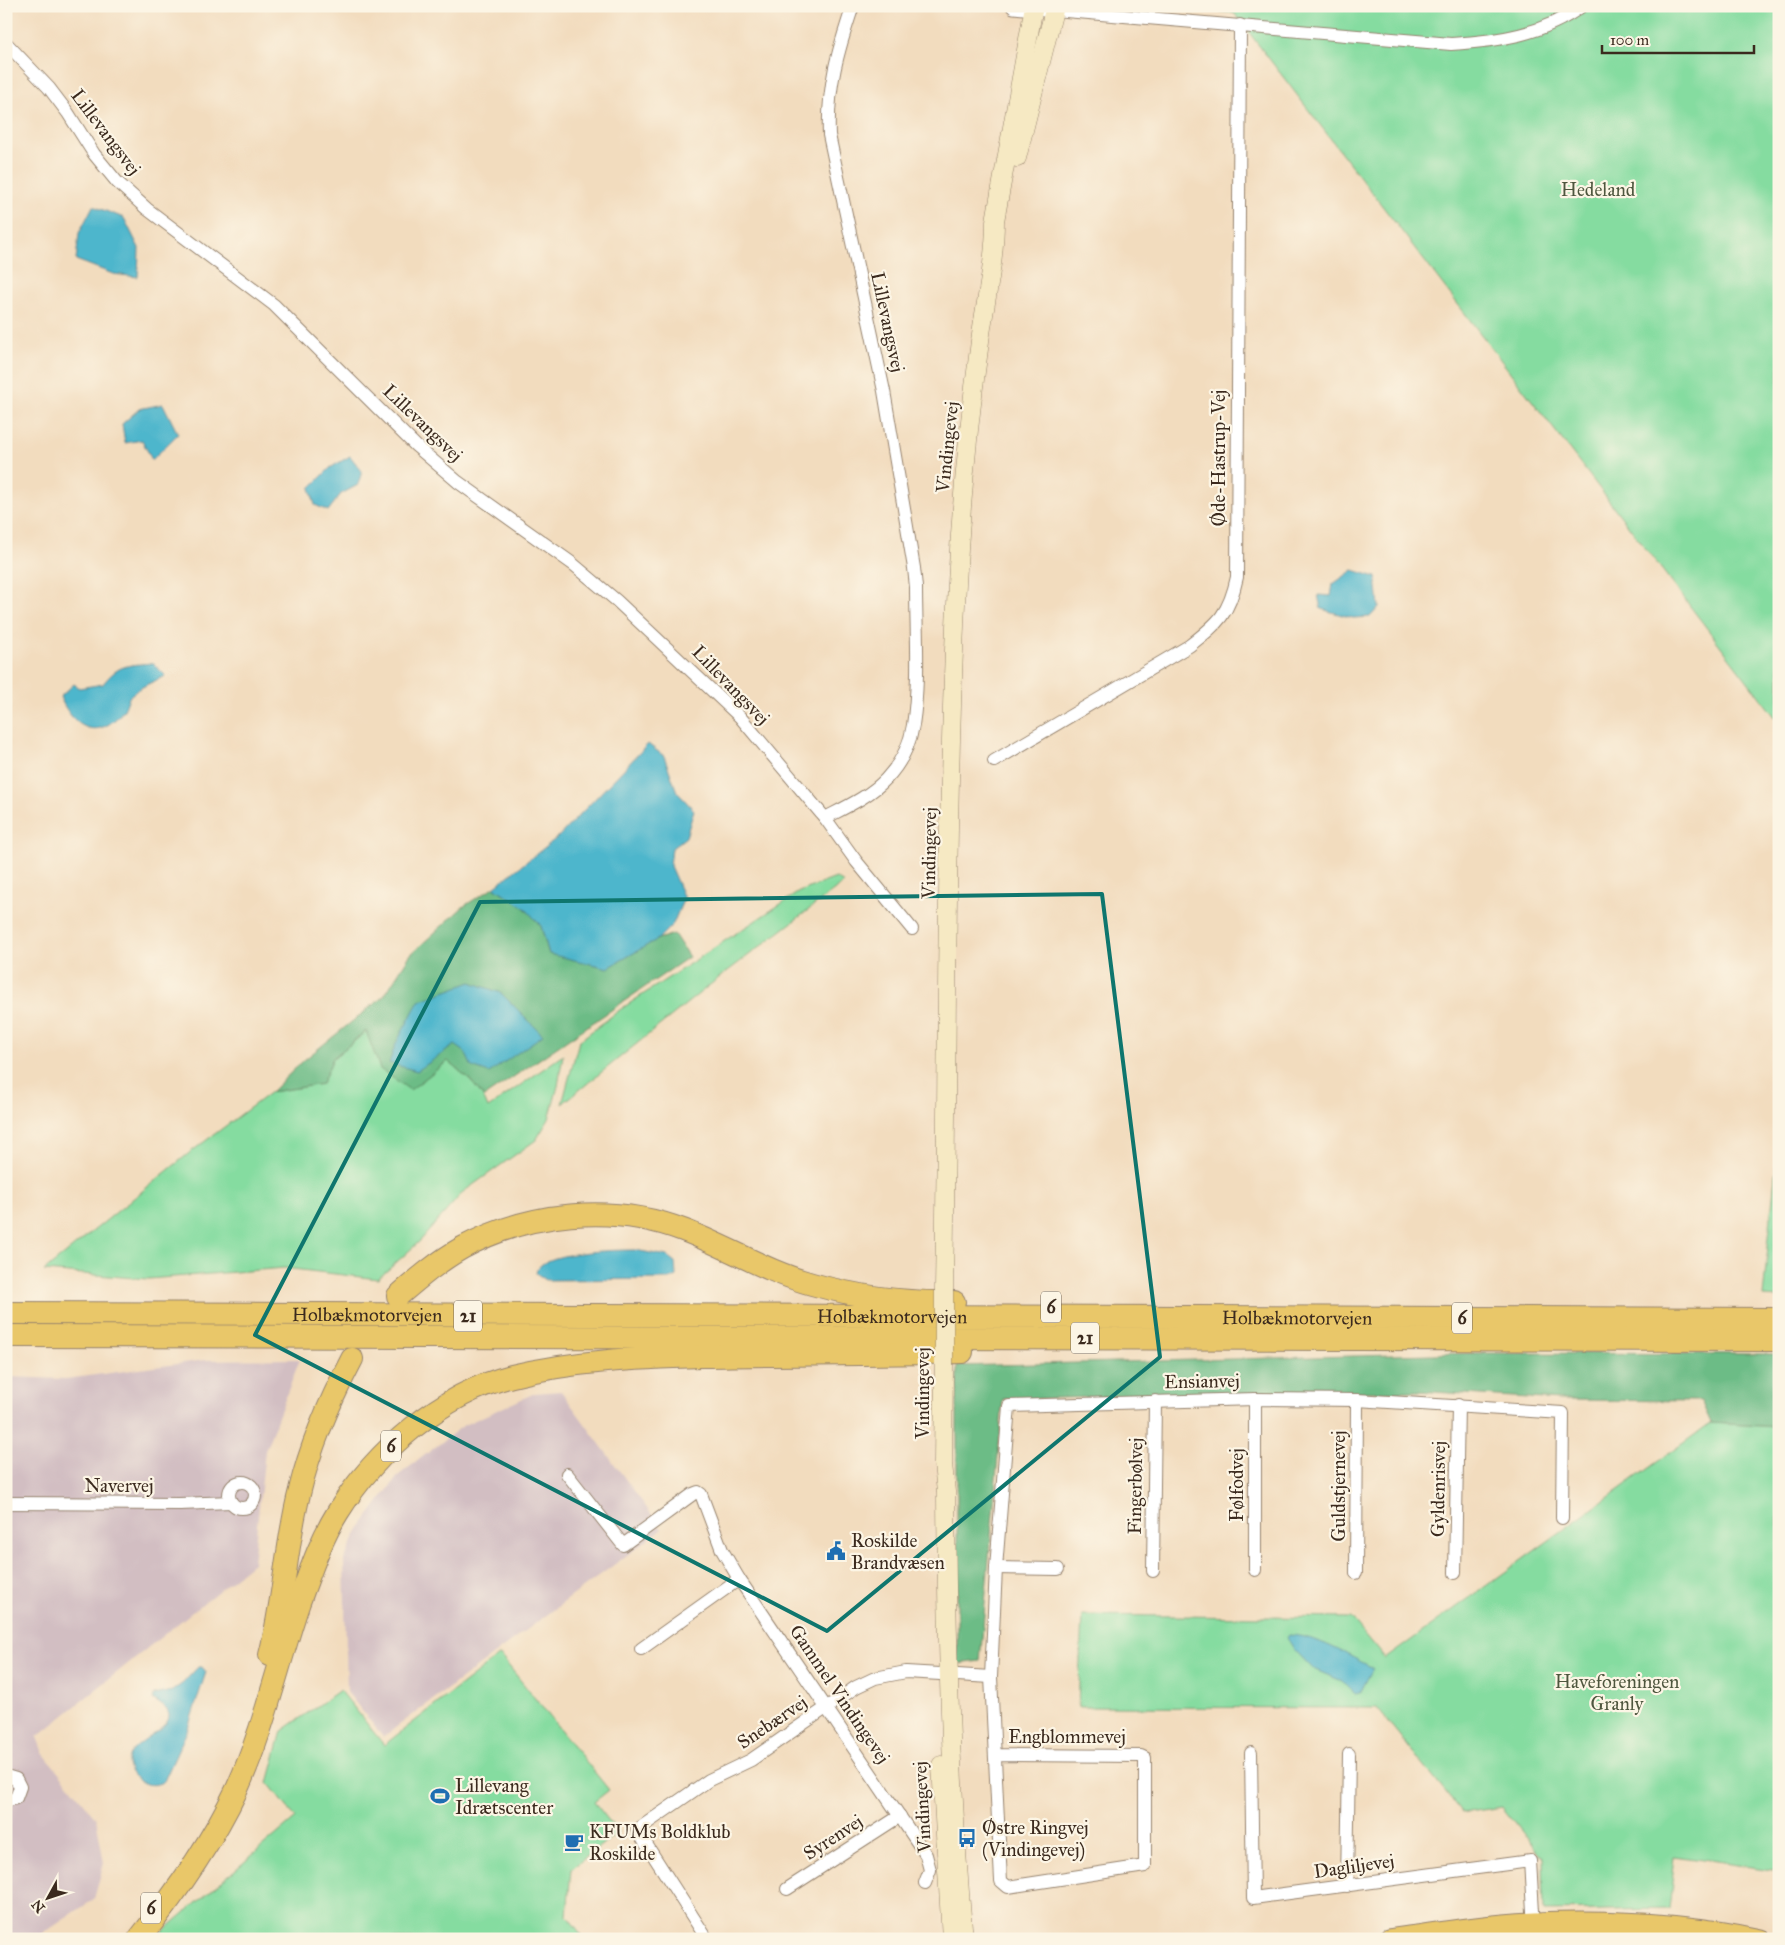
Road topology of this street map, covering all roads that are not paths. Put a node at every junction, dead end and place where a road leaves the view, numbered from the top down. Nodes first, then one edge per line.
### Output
1 (853, 6) edge
2 (1014, 6) edge
3 (1582, 6) edge
4 (1034, 7) edge
5 (1054, 8) edge
6 (1240, 25) junction
7 (6, 43) edge
8 (995, 245) junction
9 (994, 761) dead end
10 (825, 818) junction
11 (912, 929) dead end
12 (398, 1296) dead end
13 (6, 1313) edge
14 (1145, 1317) junction
15 (1779, 1319) edge
16 (6, 1336) edge
17 (1211, 1339) junction
18 (1779, 1340) edge
19 (352, 1359) dead end
20 (1255, 1399) junction
21 (1357, 1400) junction
22 (1155, 1401) junction
23 (1458, 1405) junction
24 (567, 1474) dead end
25 (231, 1502) dead end
26 (6, 1504) edge
27 (1562, 1518) dead end
28 (996, 1568) junction
29 (1058, 1569) dead end
30 (1255, 1570) dead end
31 (1152, 1571) dead end
32 (1356, 1572) dead end
33 (1456, 1573) dead end
34 (739, 1579) junction
35 (640, 1649) dead end
36 (943, 1673) junction
37 (991, 1677) junction
38 (827, 1707) junction
39 (1251, 1753) dead end
40 (995, 1754) junction
41 (1349, 1754) dead end
42 (6, 1776) edge
43 (6, 1801) edge
44 (900, 1816) junction
45 (925, 1883) dead end
46 (1346, 1886) junction
47 (787, 1889) dead end
48 (1534, 1929) junction
49 (125, 1939) edge
50 (140, 1939) edge
51 (707, 1939) edge
52 (951, 1939) edge
53 (964, 1939) edge
54 (1388, 1939) edge
55 (1500, 1939) edge
56 (1664, 1939) edge
57 (1761, 1939) edge

1 - 10 street, Lillevangsvej
2 - 4 street
3 - 6 street
4 - 5 street
4 - 8 main road, Vindingevej
5 - 6 street
5 - 8 main road, Vindingevej
6 - 9 street, Øde-Hastrup-Vej
7 - 10 street, Lillevangsvej
8 - 36 main road, Vindingevej, bridge
10 - 11 street, Lillevangsvej
12 - 14 highway, 6
13 - 14 highway, Holbækmotorvejen / 21
14 - 15 highway, Holbækmotorvejen / 6
16 - 17 highway, Holbækmotorvejen / 21
17 - 18 highway, Holbækmotorvejen / 6
17 - 50 highway, 6
19 - 49 highway, 6
20 - 21 street, Ensianvej
20 - 22 street, Ensianvej
20 - 30 street, Følfodvej
21 - 23 street, Ensianvej
21 - 32 street, Guldstjernevej
22 - 28 street, Ensianvej
22 - 31 street, Fingerbølvej
23 - 27 street, Ensianvej
23 - 33 street, Gyldenrisvej
24 - 34 street, Gammel Vindingevej
25 - 26 street, Navervej
28 - 29 street
28 - 37 street, Ensianvej
34 - 35 street
34 - 38 street, Gammel Vindingevej
36 - 37 street
36 - 38 street, Snebærvej
36 - 52 main road, Vindingevej
36 - 53 main road, Vindingevej
37 - 40 street, Engblommevej
38 - 44 street, Gammel Vindingevej
38 - 51 street, Snebærvej
39 - 46 street, Dagliljevej
40 - 40 street, Engblommevej
41 - 46 street
42 - 43 street
44 - 45 street, Gammel Vindingevej
44 - 47 street, Syrenvej
46 - 48 street, Dagliljevej
48 - 54 main road
48 - 55 main road
48 - 56 main road
48 - 57 main road

